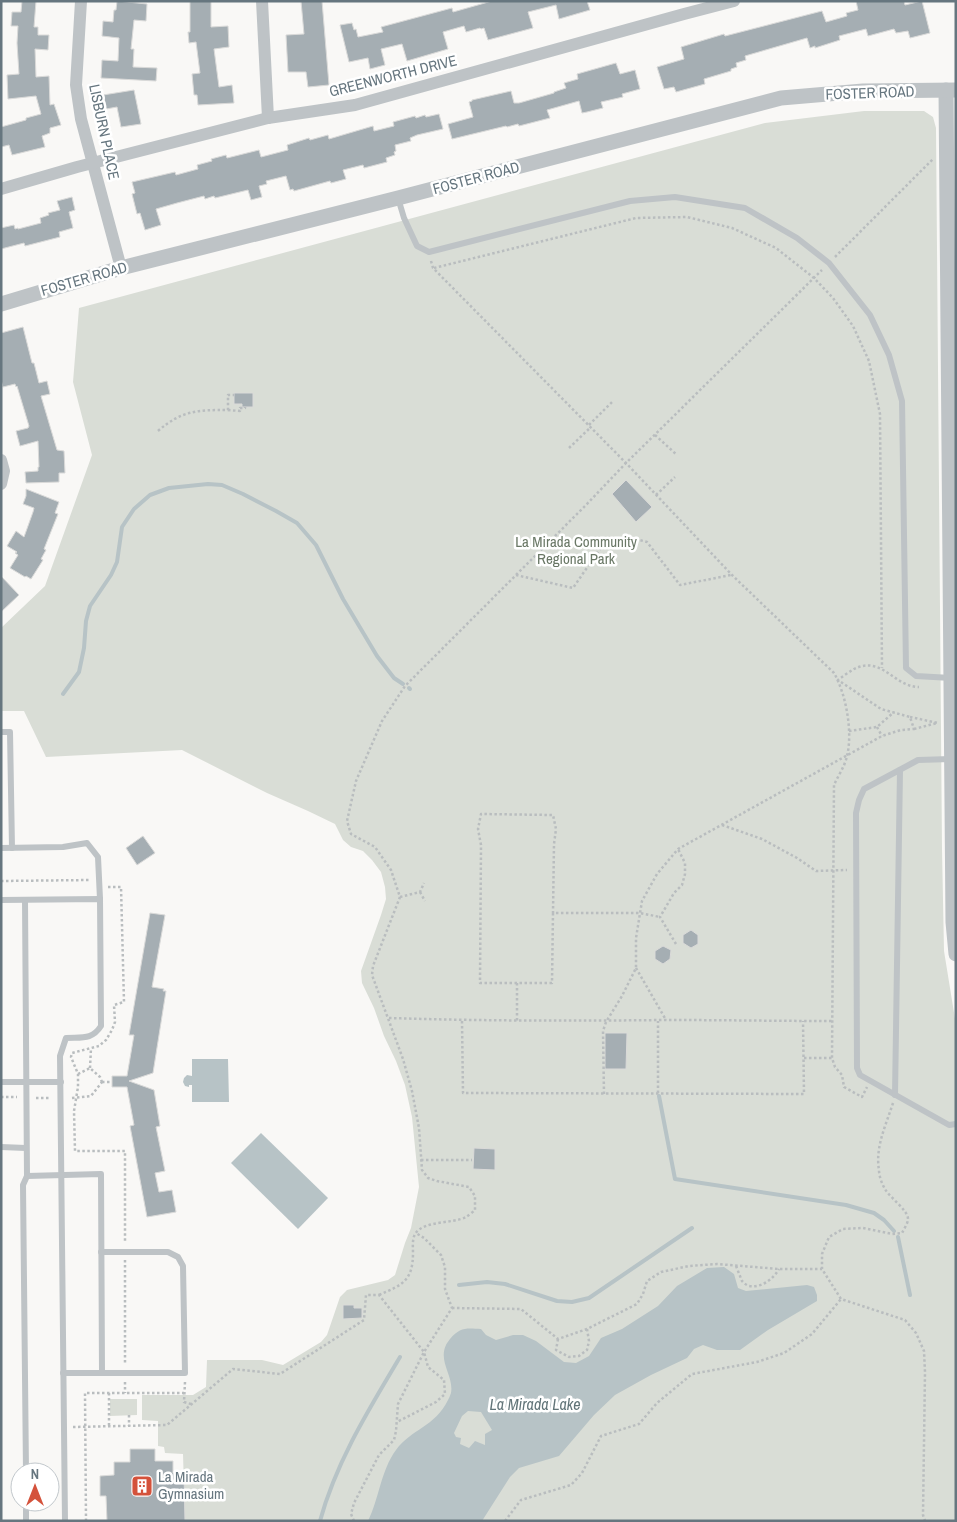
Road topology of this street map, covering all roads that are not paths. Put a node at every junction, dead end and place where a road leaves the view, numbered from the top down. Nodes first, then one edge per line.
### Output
1 (81, 1) edge
2 (262, 1) edge
3 (734, 1) edge
4 (683, 7) edge
5 (951, 90) edge
6 (268, 118) junction
7 (93, 163) junction
8 (1, 189) edge
9 (398, 198) junction
10 (121, 268) junction
11 (952, 298) edge
12 (1, 304) edge
13 (1, 460) edge
14 (1, 484) edge
15 (951, 678) junction
16 (954, 711) edge
17 (1, 732) edge
18 (952, 759) junction
19 (900, 770) junction
20 (1, 848) edge
21 (12, 848) junction
22 (100, 899) junction
23 (1, 900) edge
24 (25, 900) junction
25 (956, 954) edge
26 (1, 1082) edge
27 (26, 1082) junction
28 (61, 1082) junction
29 (895, 1095) junction
30 (956, 1124) edge
31 (1, 1147) edge
32 (26, 1148) junction
33 (27, 1176) junction
34 (62, 1176) junction
35 (101, 1252) junction
36 (63, 1373) junction
37 (102, 1373) junction
38 (26, 1462) edge
39 (64, 1521) edge

1 - 7 street, LISBURN PLACE
2 - 6 street
3 - 4 street, GREENWORTH DRIVE
4 - 6 street, GREENWORTH DRIVE
5 - 9 street, FOSTER ROAD
5 - 11 street
6 - 7 street, GREENWORTH DRIVE
7 - 8 street, GREENWORTH DRIVE
7 - 10 street, LISBURN PLACE
9 - 10 street, FOSTER ROAD
9 - 15 lane
10 - 12 street, FOSTER ROAD
11 - 15 street
13 - 14 street
15 - 16 street
16 - 18 street
17 - 21 lane
18 - 19 lane
18 - 25 street
19 - 29 lane
19 - 29 lane
20 - 21 lane
21 - 22 lane
22 - 24 lane
22 - 28 lane
23 - 24 lane
24 - 27 lane
26 - 27 lane
27 - 28 lane
27 - 32 lane
28 - 34 lane
29 - 30 lane
31 - 32 lane
32 - 33 lane
33 - 34 lane
33 - 38 lane
34 - 35 lane
34 - 36 lane
35 - 37 lane
35 - 37 lane
36 - 37 lane
36 - 39 lane

